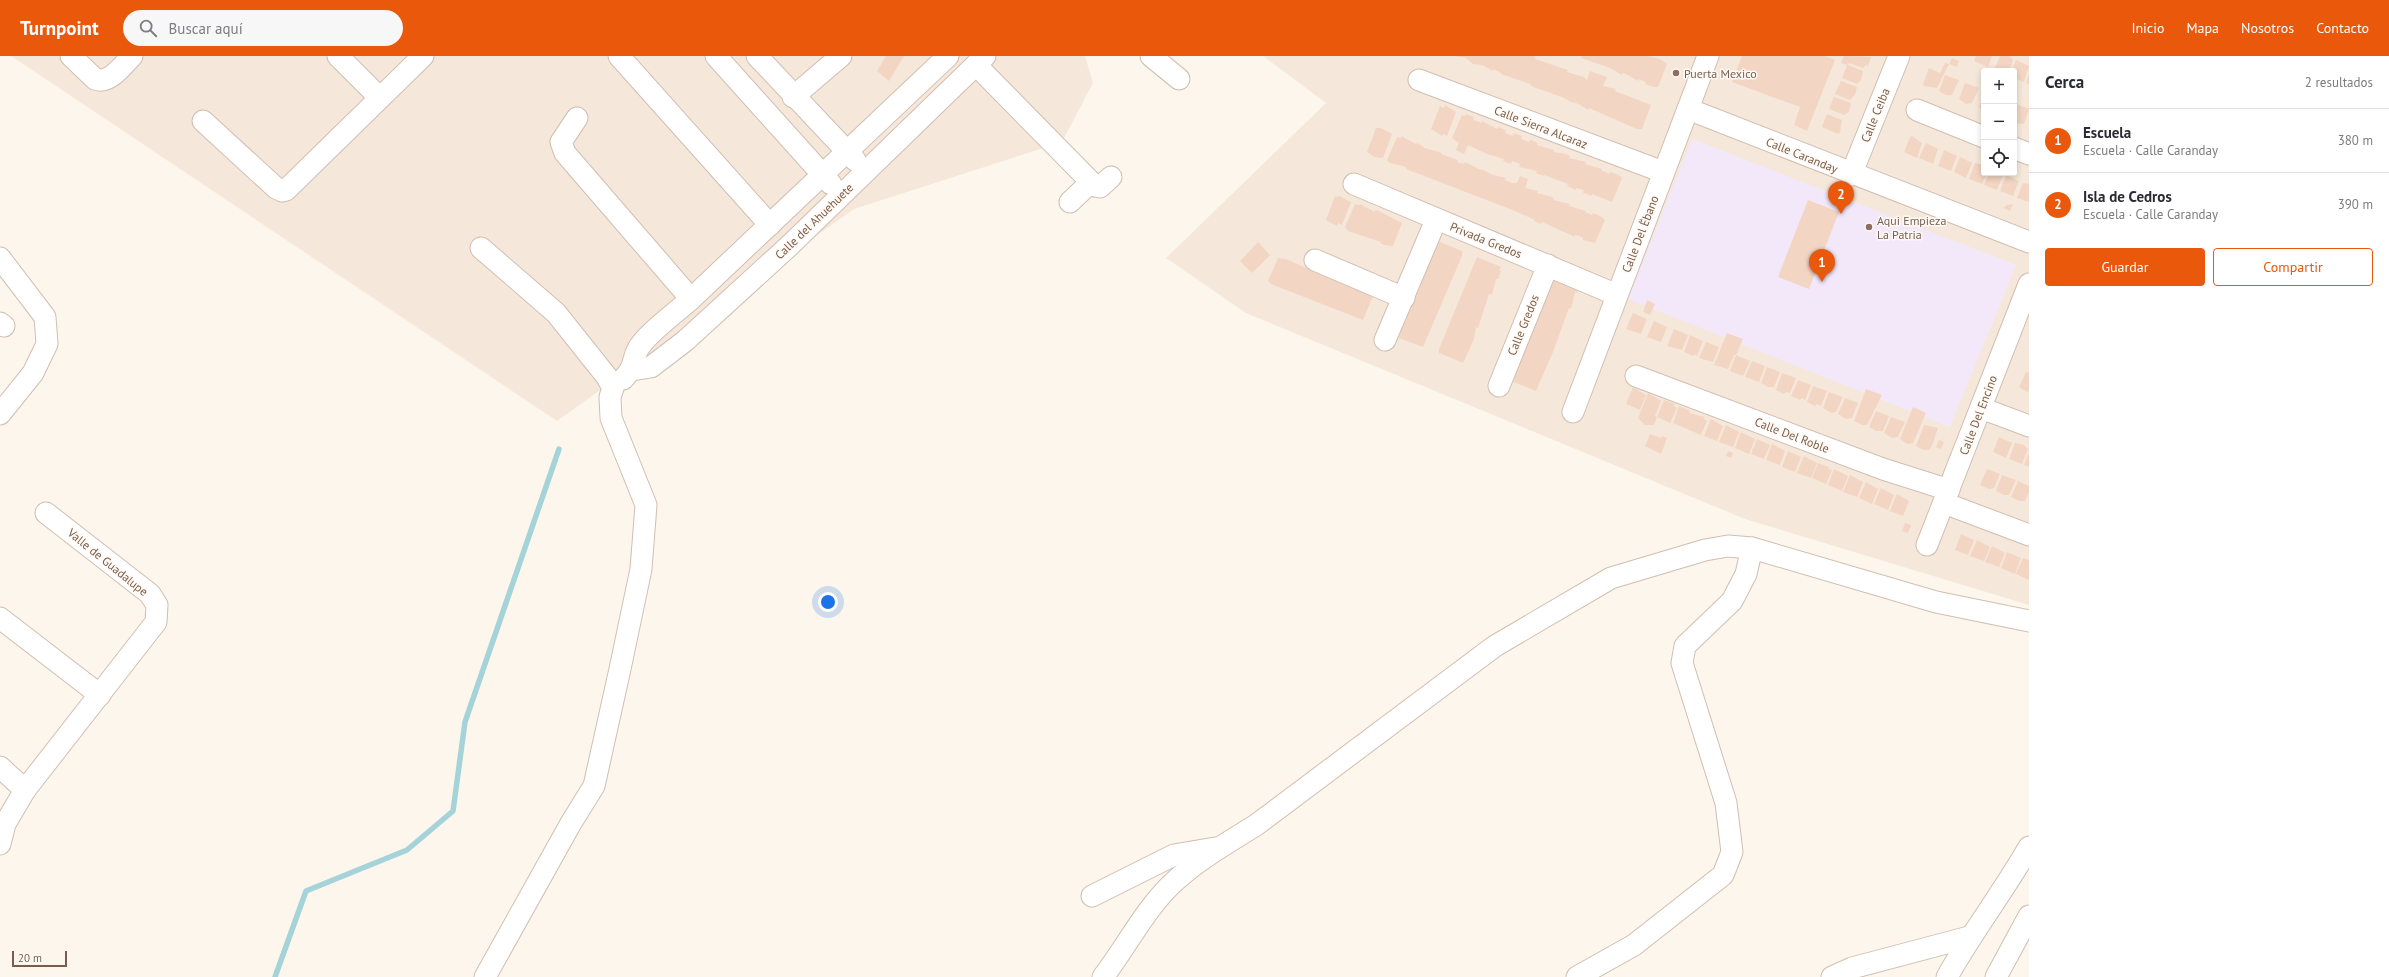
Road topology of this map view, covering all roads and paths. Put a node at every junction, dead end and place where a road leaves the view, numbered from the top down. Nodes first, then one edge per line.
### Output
1 (71, 56) edge
2 (132, 56) edge
3 (338, 56) edge
4 (423, 56) edge
5 (620, 56) edge
6 (716, 56) edge
7 (757, 56) edge
8 (841, 56) edge
9 (948, 56) edge
10 (1151, 56) edge
11 (1708, 56) edge
12 (1899, 56) edge
13 (981, 60) edge
14 (1179, 79) dead end
15 (1420, 80) dead end
16 (794, 97) junction
17 (380, 98) junction
18 (1688, 109) junction
19 (1917, 110) dead end
20 (578, 118) dead end
21 (202, 121) dead end
22 (1981, 136) edge
23 (2017, 149) edge
24 (846, 151) junction
25 (2029, 154) edge
26 (865, 170) junction
27 (1663, 172) junction
28 (821, 175) junction
29 (1852, 175) junction
30 (1354, 184) dead end
31 (842, 194) junction
32 (1070, 202) dead end
33 (1436, 220) junction
34 (770, 225) junction
35 (2029, 242) edge
36 (481, 248) dead end
37 (0, 258) edge
38 (1315, 260) dead end
39 (1548, 264) junction
40 (2029, 284) edge
41 (1617, 295) junction
42 (1404, 298) junction
43 (691, 299) junction
44 (2024, 312) edge
45 (1385, 340) dead end
46 (632, 370) junction
47 (1636, 376) dead end
48 (1499, 386) dead end
49 (613, 388) junction
50 (1981, 408) junction
51 (1573, 412) dead end
52 (0, 414) edge
53 (2029, 426) edge
54 (1947, 497) junction
55 (46, 512) dead end
56 (2029, 535) edge
57 (1927, 545) dead end
58 (1752, 548) junction
59 (0, 618) edge
60 (2029, 622) edge
61 (100, 695) junction
62 (0, 767) edge
63 (25, 790) junction
64 (1, 840) edge
65 (1220, 847) junction
66 (2029, 847) edge
67 (1092, 896) dead end
68 (2029, 916) edge
69 (1969, 937) junction
70 (485, 977) edge
71 (1103, 977) edge
72 (1577, 977) edge
73 (1832, 977) edge
74 (1947, 977) edge
75 (1996, 977) edge

1 - 2 street
3 - 17 street
4 - 17 street
5 - 34 street
6 - 28 street
7 - 16 street
8 - 16 street
9 - 24 street
10 - 14 street
11 - 18 street, Calle Del Ëbano
12 - 29 street, Calle Ceiba
13 - 26 street, Calle del Ahuehuete
13 - 32 street
15 - 27 street, Calle Sierra Alcaraz
16 - 24 street
17 - 21 street
18 - 27 street, Calle Del Ëbano
18 - 29 street, Calle Caranday
19 - 22 street
20 - 43 street
23 - 25 street
24 - 26 street
24 - 28 street
26 - 31 street, Calle del Ahuehuete
27 - 41 street, Calle Del Ëbano
28 - 31 street
28 - 34 street
29 - 35 street, Calle Caranday
30 - 33 street, Privada Gredos
31 - 46 street, Calle del Ahuehuete
33 - 39 street, Privada Gredos
33 - 42 street
34 - 43 street
36 - 49 street
37 - 52 street
38 - 42 street
39 - 41 street, Privada Gredos
39 - 48 street, Calle Gredos
40 - 44 street, Calle Del Encino
41 - 51 street, Calle Del Ëbano
42 - 45 street
43 - 46 street
44 - 50 street, Calle Del Encino
46 - 49 street
47 - 54 street, Calle Del Roble
49 - 70 street
50 - 53 street
50 - 54 street, Calle Del Encino
54 - 56 street, Calle Del Roble
54 - 57 street, Calle Del Encino
55 - 61 street, Valle de Guadalupe
58 - 60 street
58 - 65 street
58 - 72 street
59 - 61 street
61 - 63 street, Valle de Guadalupe
62 - 63 street
63 - 64 street, Valle de Guadalupe
65 - 67 street
65 - 71 street
66 - 69 street
68 - 75 street
69 - 73 street
69 - 74 street

